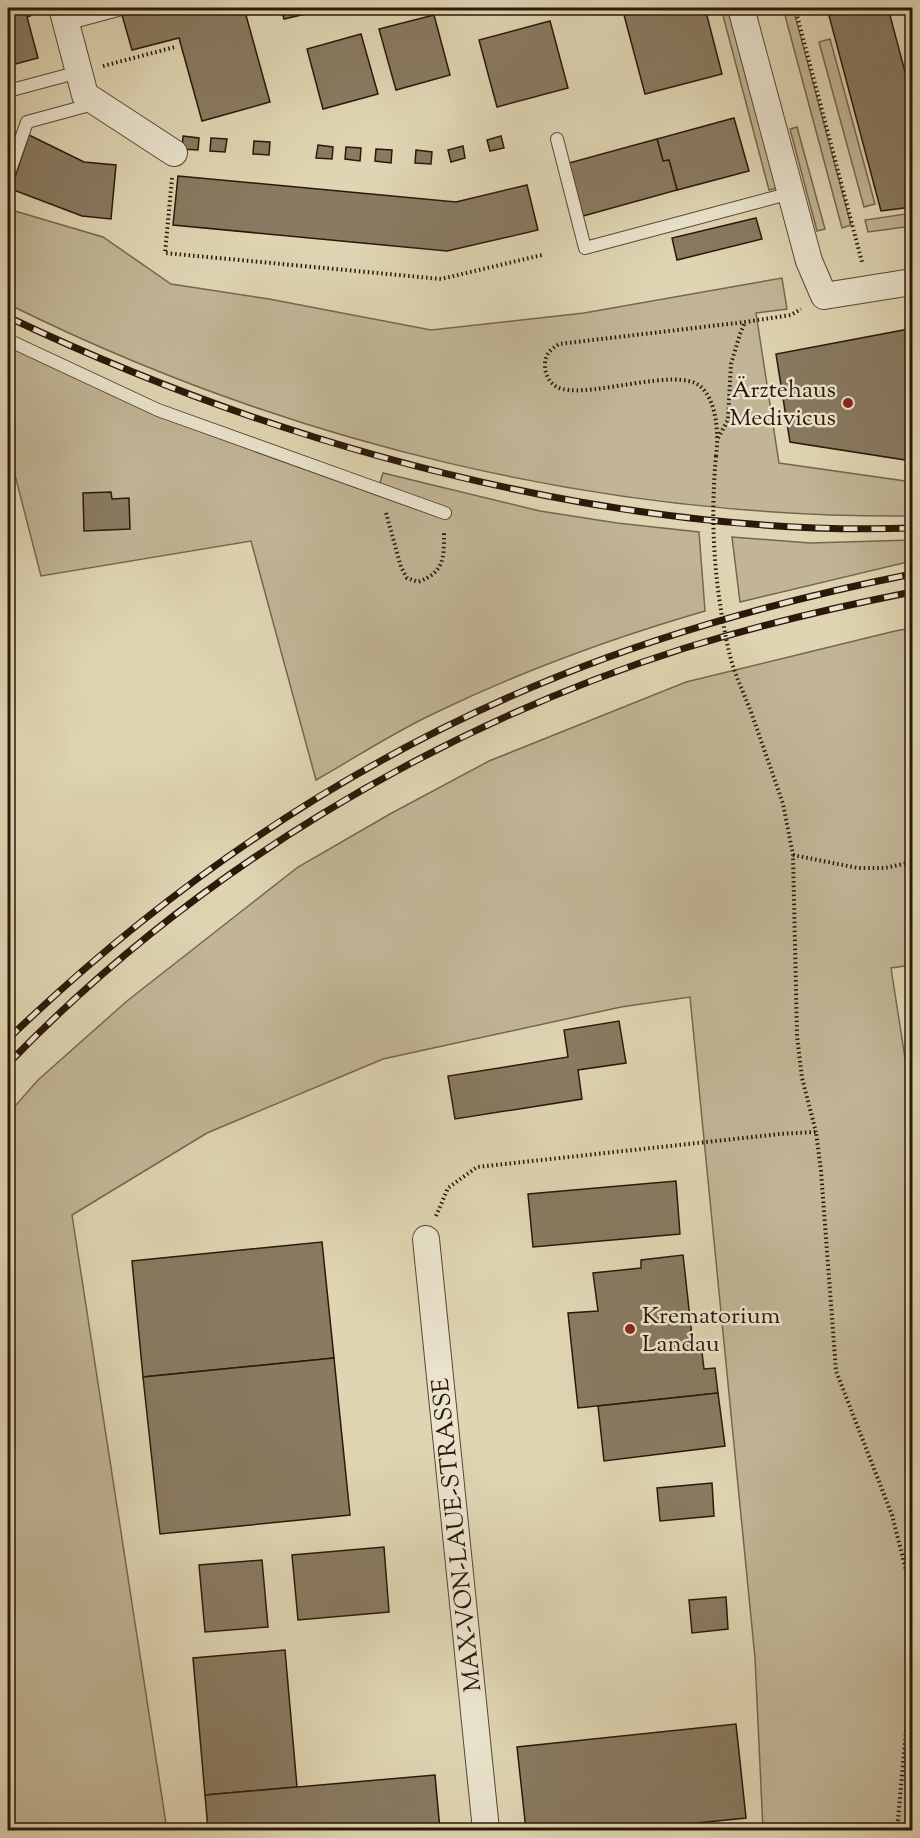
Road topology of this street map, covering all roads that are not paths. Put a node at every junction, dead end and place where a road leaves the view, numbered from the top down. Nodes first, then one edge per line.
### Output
1 (741, 8) edge
2 (118, 10) dead end
3 (64, 16) edge
4 (79, 72) junction
5 (8, 92) edge
6 (98, 103) junction
7 (557, 139) dead end
8 (174, 153) road end
9 (8, 176) edge
10 (791, 193) junction
11 (912, 282) edge
12 (8, 340) edge
13 (445, 513) road end
14 (426, 1239) road end
15 (486, 1830) edge

1 - 10 street
2 - 3 lane
3 - 4 street
4 - 5 lane
4 - 6 street
6 - 8 street
6 - 9 lane
7 - 10 lane
10 - 11 street
12 - 13 lane
14 - 15 street, MAX-VON-LAUE-STRASSE

